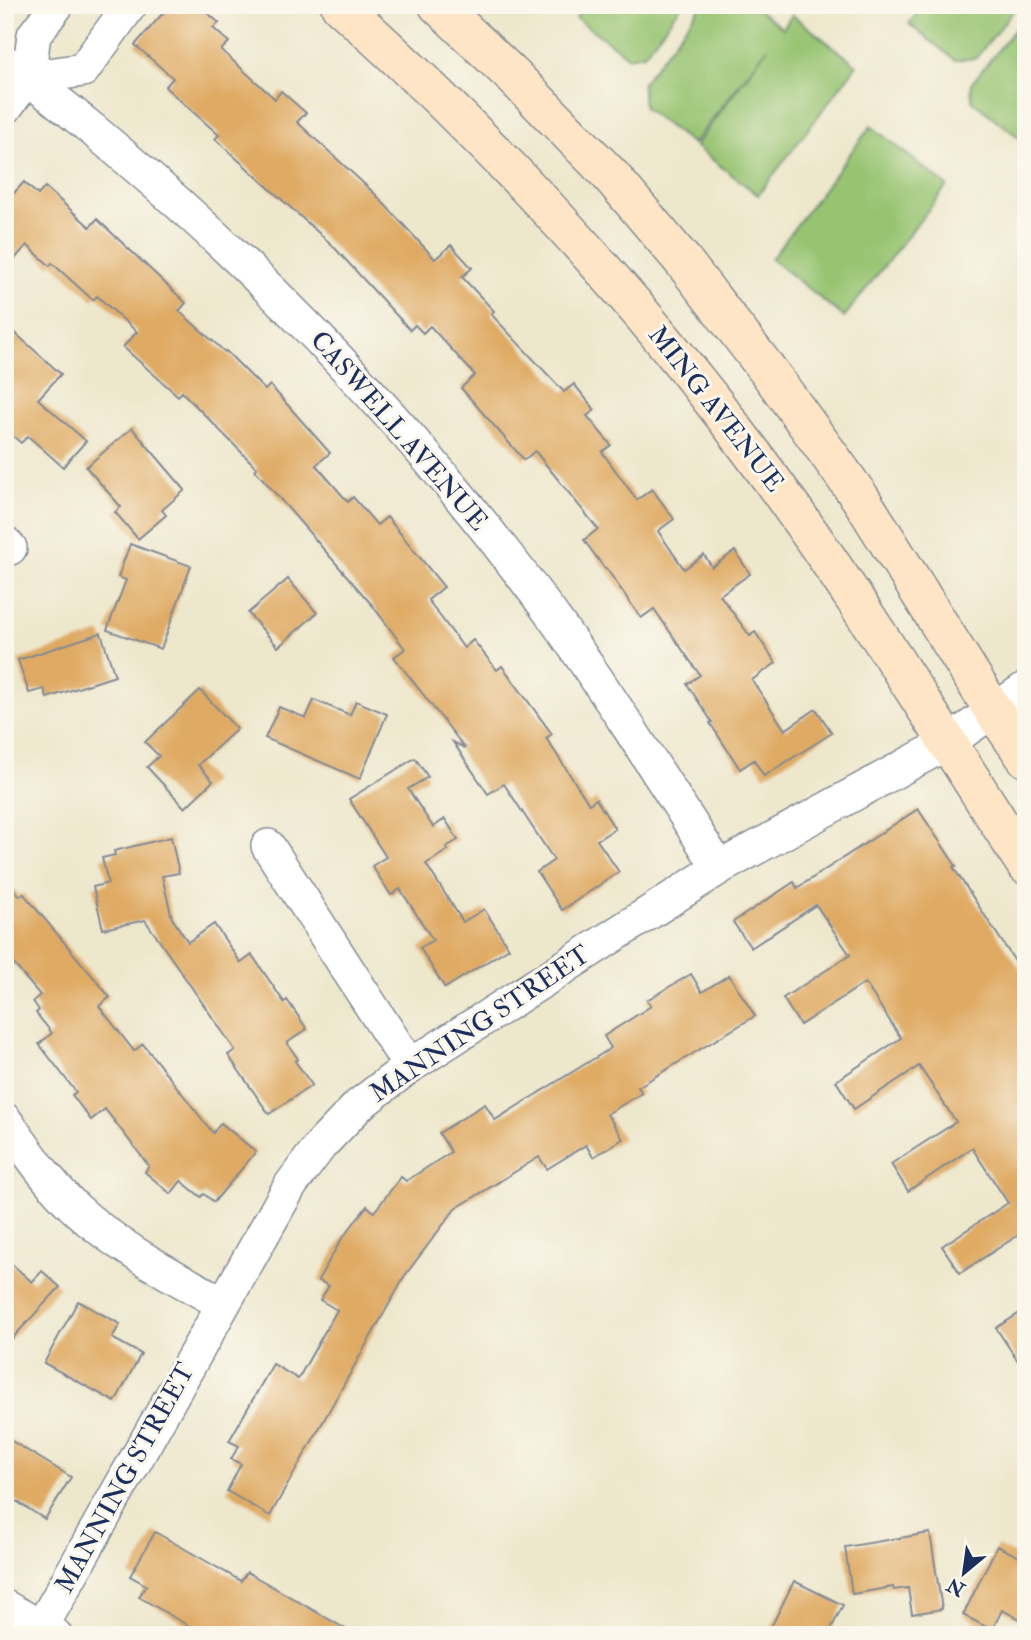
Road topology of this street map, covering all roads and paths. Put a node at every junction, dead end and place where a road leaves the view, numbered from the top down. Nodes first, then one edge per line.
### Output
1 (57, 5) edge
2 (130, 5) edge
3 (340, 5) edge
4 (438, 5) edge
5 (17, 70) edge
6 (5, 108) edge
7 (1026, 688) edge
8 (993, 710) junction
9 (947, 743) junction
10 (1026, 758) edge
11 (268, 846) dead end
12 (1026, 865) edge
13 (719, 868) junction
14 (411, 1066) junction
15 (5, 1120) edge
16 (223, 1304) junction
17 (5, 1607) edge
18 (44, 1632) edge

1 - 5 street
2 - 5 street
3 - 9 main road, MING AVENUE
4 - 8 main road
5 - 6 street
5 - 13 street, CASWELL AVENUE
7 - 8 street, MANNING STREET
8 - 9 street, MANNING STREET
8 - 10 main road
9 - 12 main road, MING AVENUE
9 - 13 street, MANNING STREET
11 - 14 street
13 - 14 street, MANNING STREET
14 - 16 street, MANNING STREET
15 - 16 street
16 - 18 street, MANNING STREET
17 - 18 street

